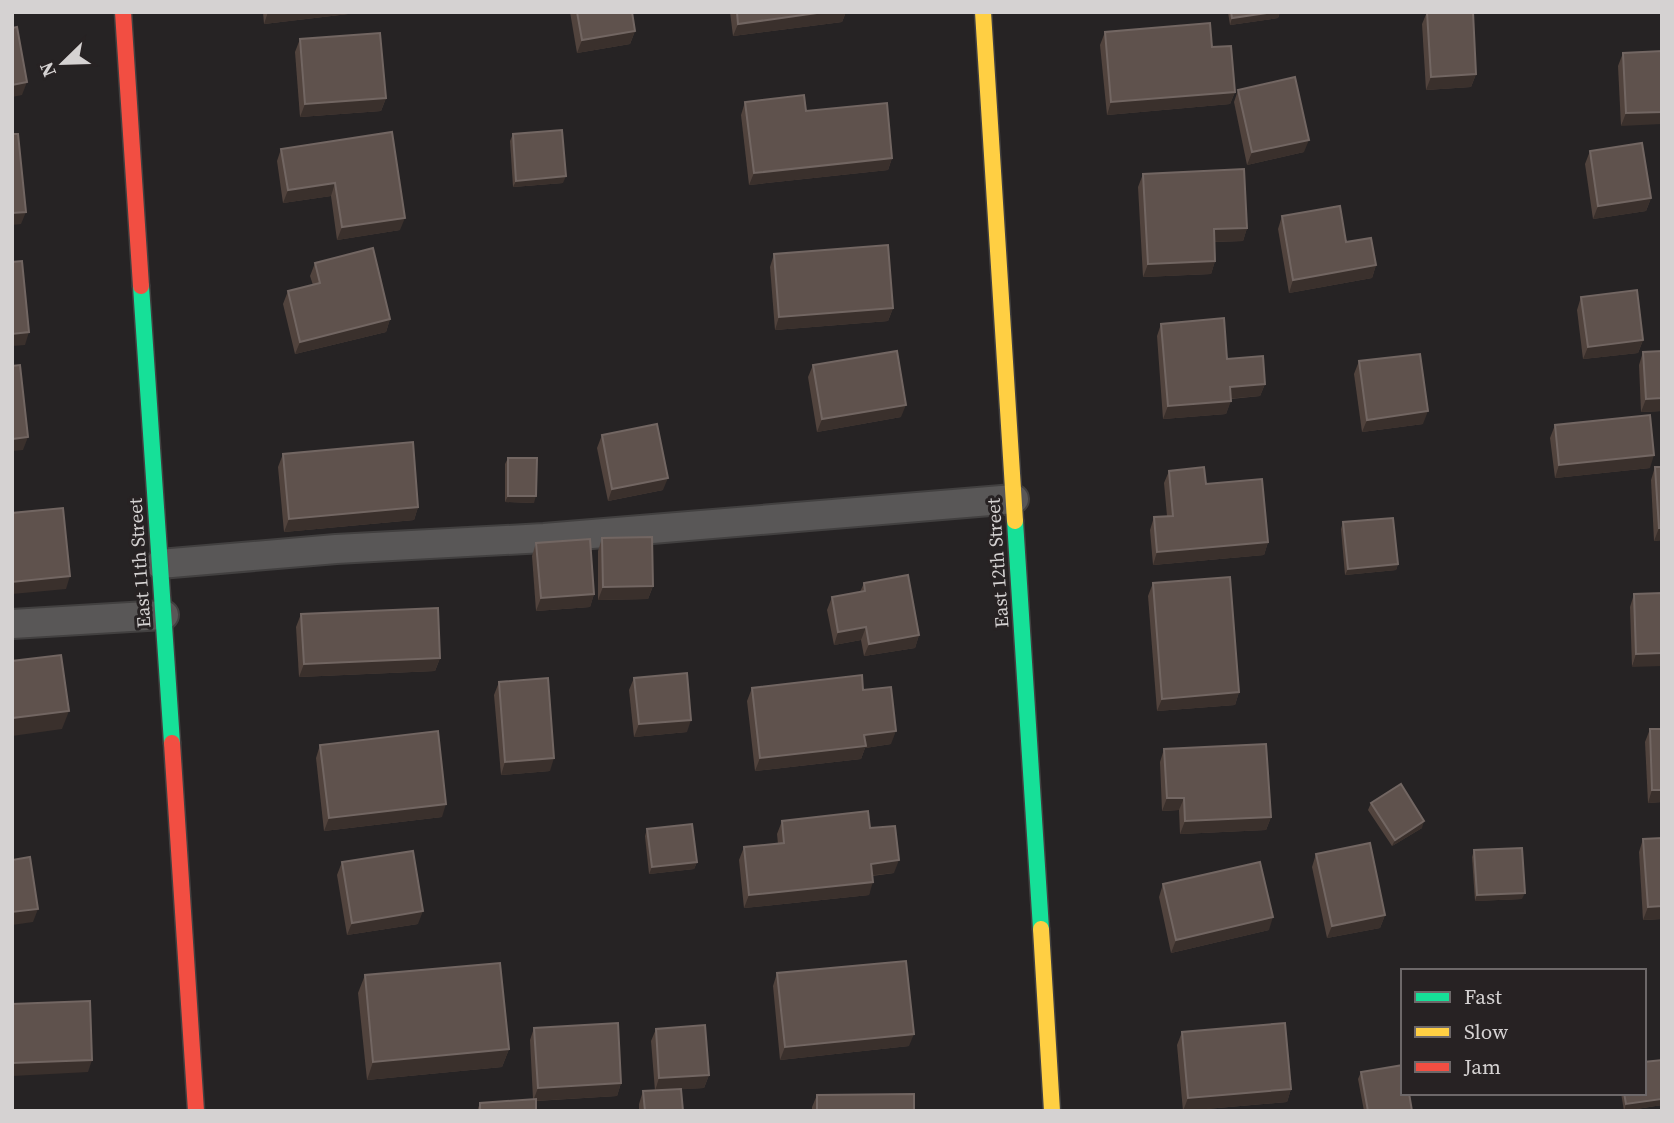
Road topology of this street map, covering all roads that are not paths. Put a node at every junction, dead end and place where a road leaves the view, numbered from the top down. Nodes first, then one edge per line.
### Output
1 (123, 12) edge
2 (983, 12) edge
3 (1014, 499) junction
4 (160, 564) junction
5 (164, 615) junction
6 (12, 624) edge
7 (196, 1111) edge
8 (1052, 1111) edge

1 - 4 street, East 11th Street
2 - 3 street, East 12th Street
3 - 4 lane
3 - 8 street, East 12th Street
4 - 5 street, East 11th Street
5 - 6 lane
5 - 7 street, East 11th Street

